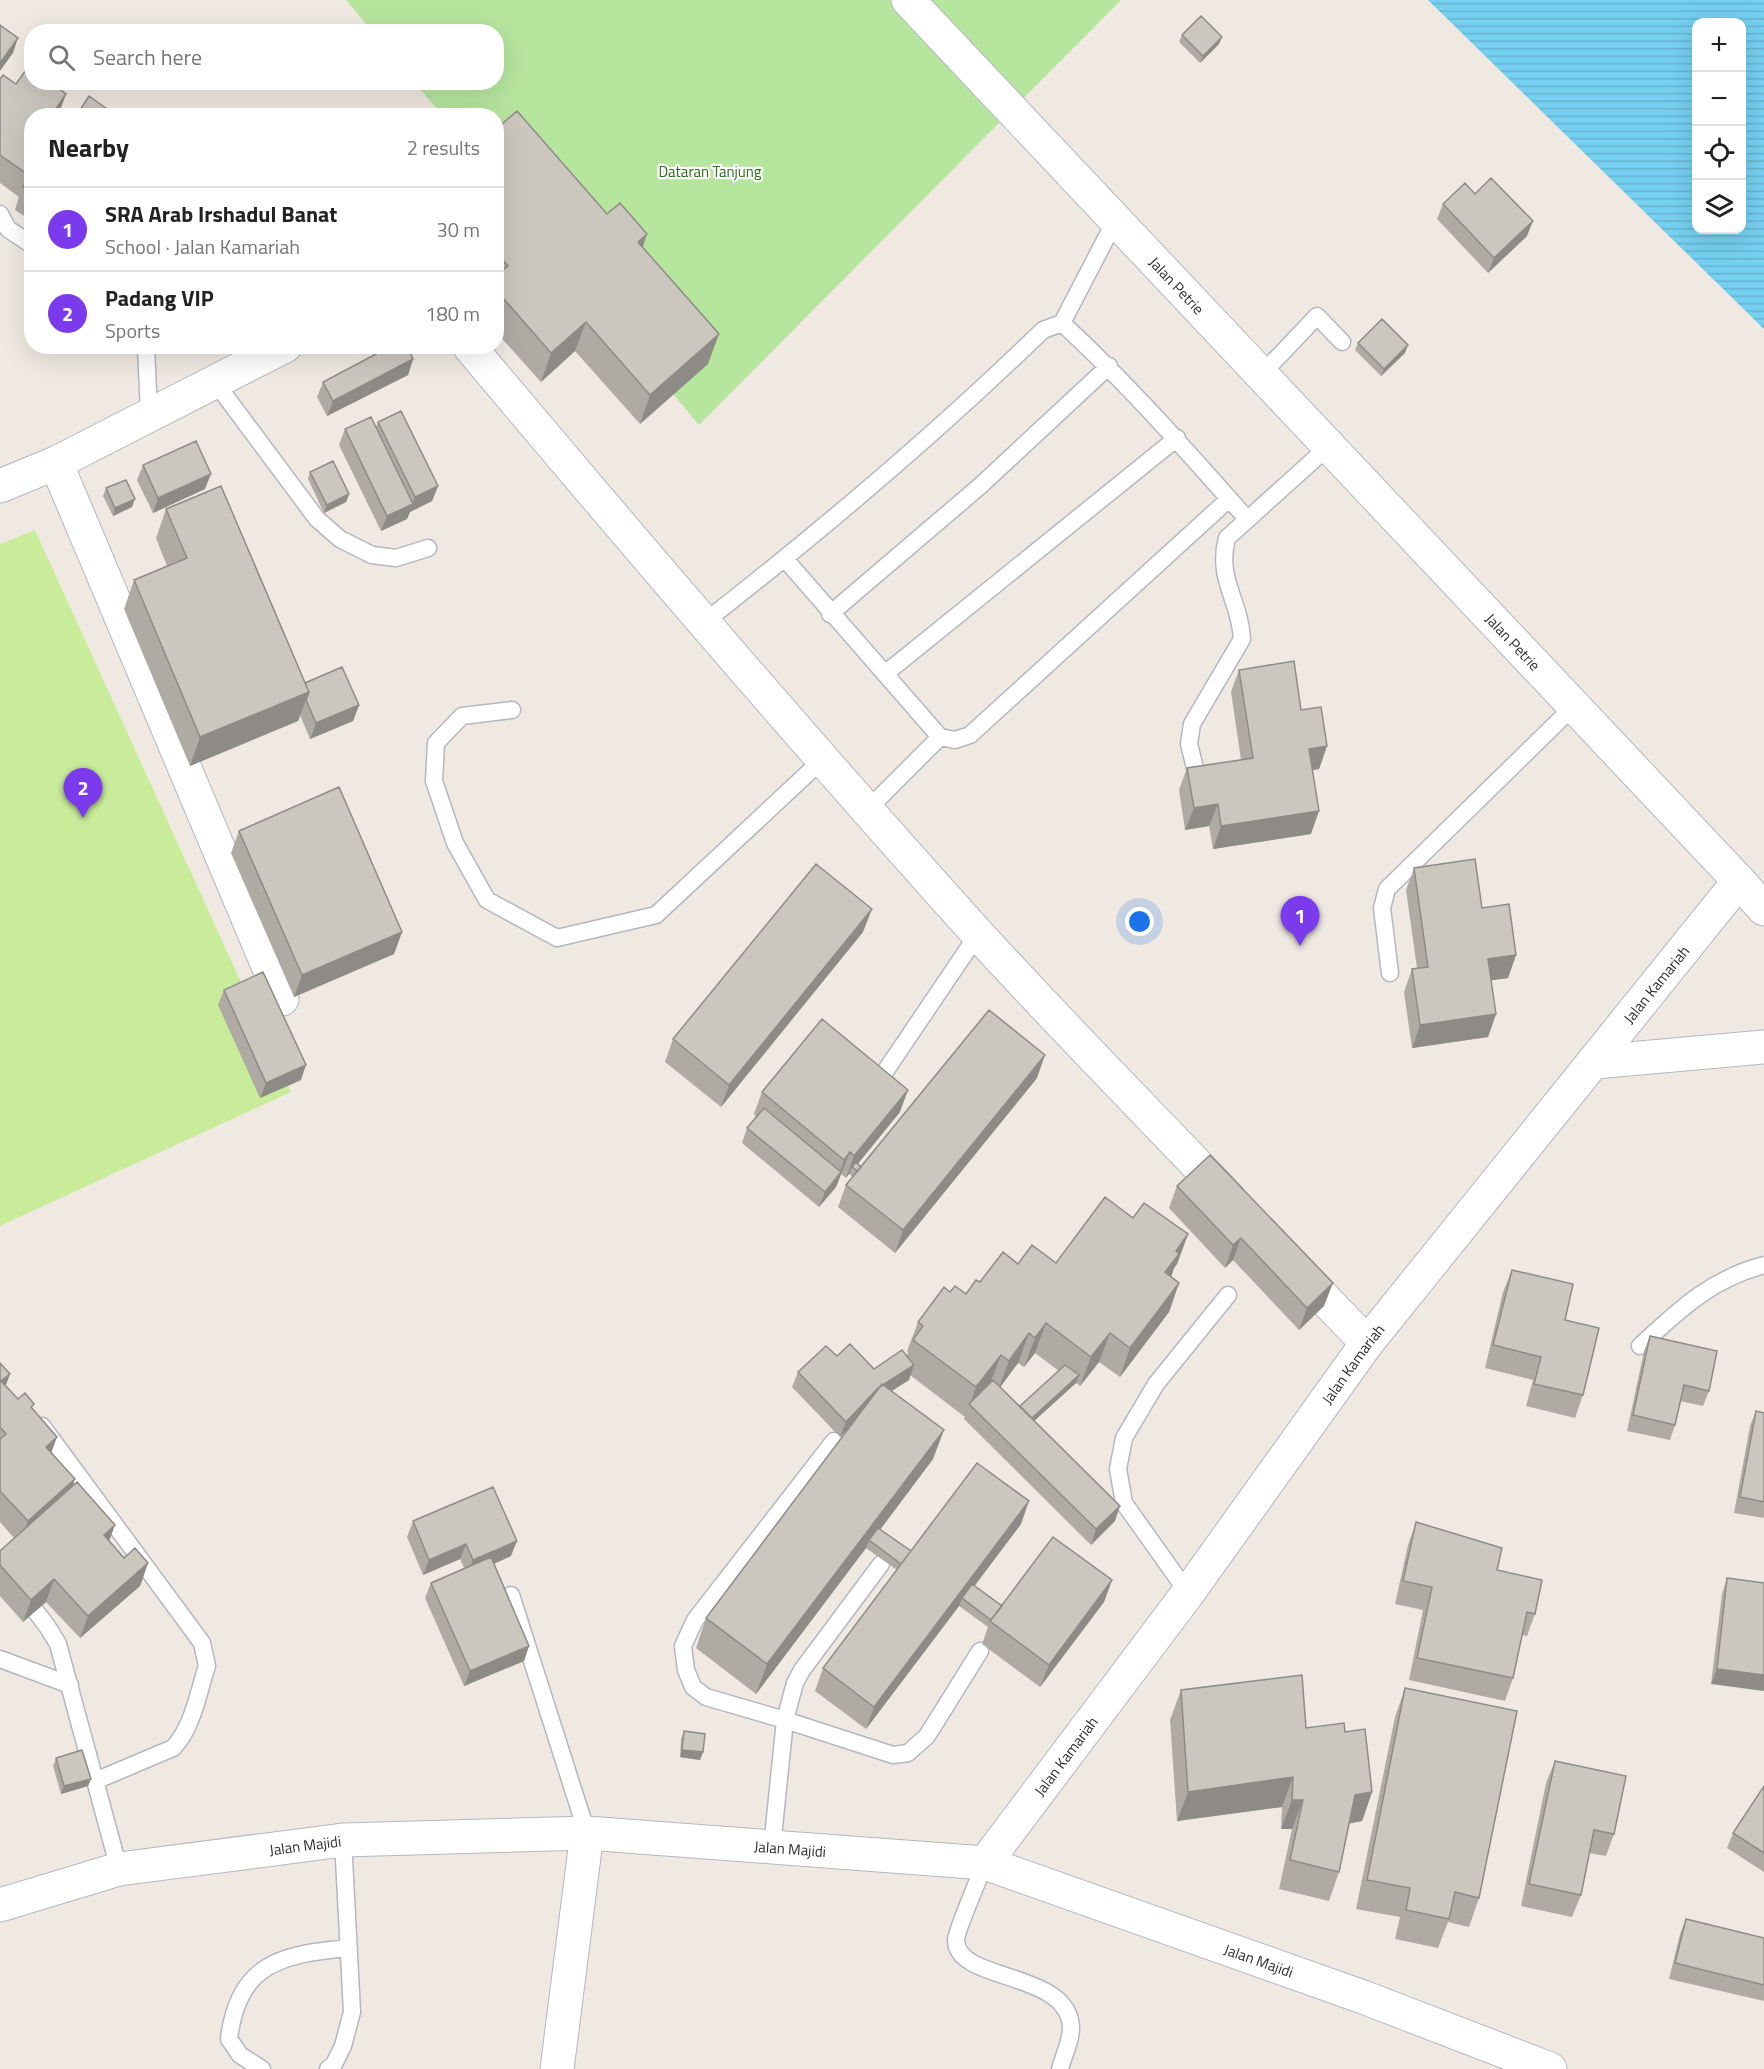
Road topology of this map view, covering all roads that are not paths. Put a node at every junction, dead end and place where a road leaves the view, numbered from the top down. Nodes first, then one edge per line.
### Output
1 (908, 0) edge
2 (0, 214) edge
3 (1116, 221) junction
4 (24, 240) edge
5 (1062, 323) junction
6 (1342, 342) dead end
7 (146, 354) edge
8 (269, 354) edge
9 (476, 354) edge
10 (1109, 366) junction
11 (1261, 375) junction
12 (215, 382) junction
13 (149, 415) junction
14 (1177, 438) junction
15 (1329, 446) junction
16 (56, 463) junction
17 (0, 486) edge
18 (1229, 499) junction
19 (1246, 519) junction
20 (428, 548) dead end
21 (785, 559) junction
22 (830, 614) junction
23 (702, 624) junction
24 (886, 673) junction
25 (1574, 706) junction
26 (512, 710) dead end
27 (940, 737) junction
28 (822, 760) junction
29 (1197, 776) edge
30 (867, 810) junction
31 (1739, 881) junction
32 (1764, 909) edge
33 (978, 934) junction
34 (1390, 973) dead end
35 (282, 999) dead end
36 (1764, 1047) edge
37 (1595, 1062) junction
38 (878, 1082) edge
39 (1253, 1224) edge
40 (1278, 1250) edge
41 (1764, 1265) edge
42 (1228, 1295) dead end
43 (1367, 1343) junction
44 (1640, 1346) dead end
45 (37, 1419) edge
46 (834, 1440) dead end
47 (881, 1564) dead end
48 (0, 1566) edge
49 (1188, 1593) junction
50 (511, 1595) dead end
51 (980, 1651) dead end
52 (0, 1659) edge
53 (69, 1685) junction
54 (785, 1720) junction
55 (95, 1781) junction
56 (587, 1833) junction
57 (343, 1840) junction
58 (772, 1847) junction
59 (985, 1863) junction
60 (119, 1869) junction
61 (0, 1905) edge
62 (349, 1948) junction
63 (262, 2069) edge
64 (328, 2069) edge
65 (557, 2069) edge
66 (1060, 2069) edge
67 (1550, 2069) edge

1 - 3 street, Jalan Petrie
2 - 4 lane
3 - 5 lane
3 - 11 street, Jalan Petrie
5 - 10 lane
5 - 21 lane
6 - 11 lane
7 - 13 lane
8 - 12 street
9 - 23 street
10 - 14 lane
10 - 22 lane
11 - 15 street, Jalan Petrie
12 - 13 street
12 - 20 lane
13 - 16 street
14 - 18 lane
14 - 24 lane
15 - 19 lane
15 - 25 street, Jalan Petrie
16 - 17 street
16 - 35 street
18 - 19 lane
18 - 27 lane
19 - 29 lane
21 - 22 lane
21 - 23 lane
22 - 24 lane
23 - 28 street
24 - 27 lane
25 - 31 street, Jalan Petrie
25 - 34 lane
26 - 28 lane
27 - 30 lane
28 - 30 street
30 - 33 street
31 - 32 street, Jalan Petrie
31 - 37 street, Jalan Kamariah
33 - 38 lane
33 - 39 street
36 - 37 street
37 - 43 street, Jalan Kamariah
40 - 43 street
41 - 44 lane
42 - 49 lane
43 - 49 street, Jalan Kamariah
45 - 55 lane
46 - 54 lane
47 - 54 lane
48 - 53 lane
49 - 59 street, Jalan Kamariah
50 - 56 lane
51 - 54 lane
52 - 53 lane
53 - 55 lane
54 - 58 lane
55 - 60 lane
56 - 57 street, Jalan Majidi
56 - 58 street, Jalan Majidi
56 - 65 street
57 - 60 street, Jalan Majidi
57 - 62 lane
58 - 59 street, Jalan Majidi
59 - 66 lane
59 - 67 street, Jalan Majidi
60 - 61 street, Jalan Majidi
62 - 63 lane
62 - 64 lane

